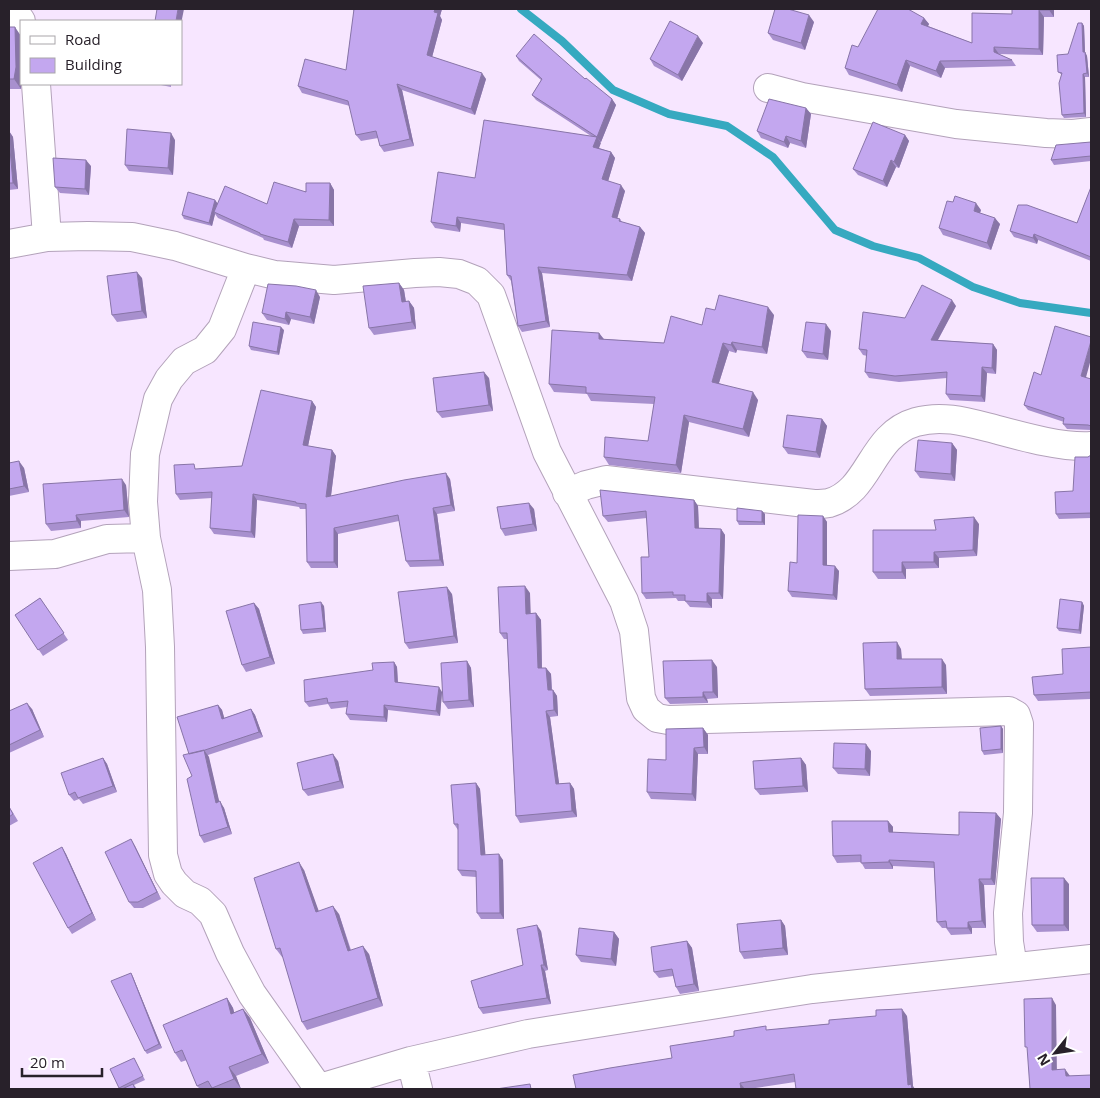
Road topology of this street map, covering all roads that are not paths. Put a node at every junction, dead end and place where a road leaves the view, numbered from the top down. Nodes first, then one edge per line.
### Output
1 (12, 9) edge
2 (20, 20) edge
3 (36, 85) edge
4 (768, 88) dead end
5 (1091, 132) edge
6 (47, 237) junction
7 (9, 244) edge
8 (246, 268) junction
9 (1091, 446) edge
10 (567, 492) junction
11 (146, 538) junction
12 (9, 556) edge
13 (1091, 959) edge
14 (1013, 967) junction
15 (412, 1061) junction
16 (318, 1089) edge
17 (418, 1089) edge

1 - 2 street
3 - 6 street
4 - 5 street
6 - 7 street
6 - 8 street
8 - 10 street
8 - 11 street
9 - 10 street
10 - 14 street
11 - 12 street
11 - 16 street
13 - 14 street
14 - 15 street
15 - 16 street
15 - 17 street

